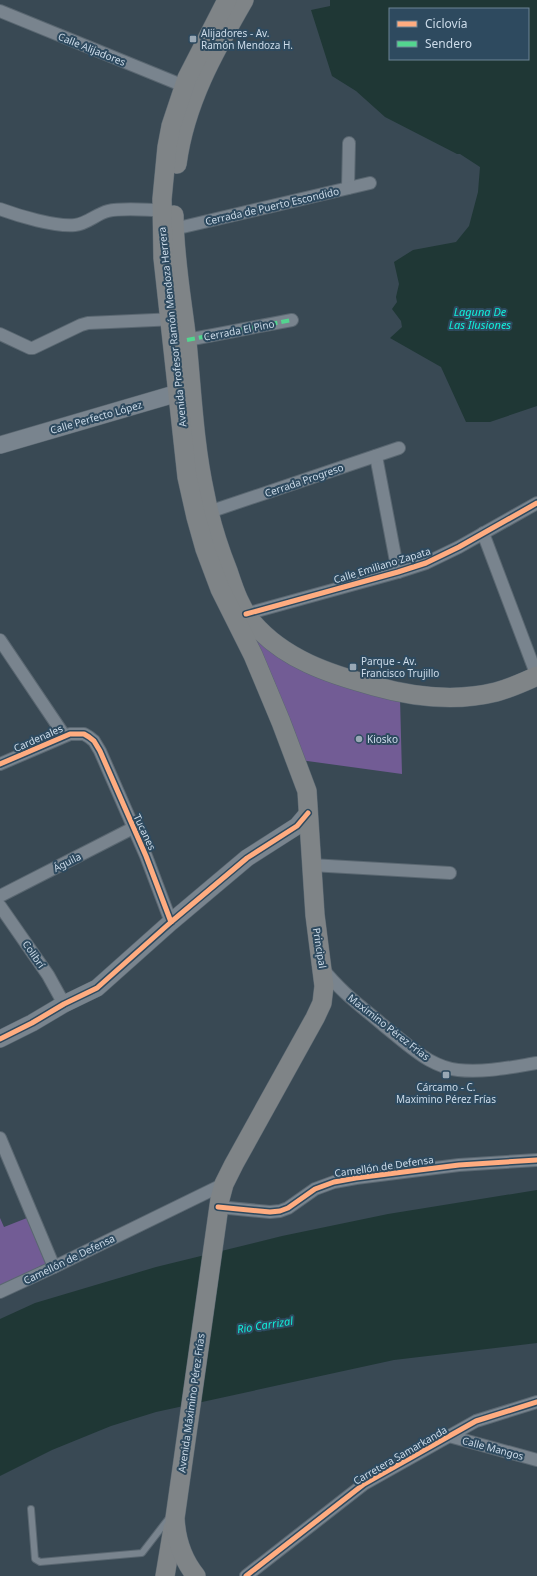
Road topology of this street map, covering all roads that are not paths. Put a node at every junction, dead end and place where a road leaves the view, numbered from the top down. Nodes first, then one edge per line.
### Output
1 (227, 0) edge
2 (244, 0) edge
3 (0, 11) edge
4 (184, 86) junction
5 (349, 143) dead end
6 (370, 183) dead end
7 (348, 188) junction
8 (0, 209) edge
9 (170, 217) junction
10 (177, 319) junction
11 (292, 320) dead end
12 (0, 334) edge
13 (187, 340) junction
14 (185, 392) junction
15 (0, 445) edge
16 (400, 448) dead end
17 (376, 456) junction
18 (537, 503) edge
19 (209, 512) junction
20 (483, 533) junction
21 (398, 572) junction
22 (246, 614) junction
23 (0, 640) edge
24 (274, 644) junction
25 (253, 655) junction
26 (537, 676) edge
27 (64, 735) junction
28 (100, 751) joint
29 (0, 764) edge
30 (308, 813) junction
31 (133, 828) junction
32 (311, 865) junction
33 (450, 873) dead end
34 (0, 896) edge
35 (0, 906) edge
36 (171, 922) junction
37 (323, 968) junction
38 (64, 1004) junction
39 (0, 1039) edge
40 (537, 1063) edge
41 (0, 1138) edge
42 (537, 1160) edge
43 (224, 1184) junction
44 (217, 1216) junction
45 (54, 1267) junction
46 (0, 1292) edge
47 (537, 1402) edge
48 (449, 1436) junction
49 (537, 1460) edge
50 (31, 1509) dead end
51 (176, 1509) junction
52 (165, 1576) edge
53 (196, 1576) edge
54 (246, 1576) edge

1 - 4 main road, Avenida Profesor Ramón Mendoza Herrera
2 - 9 main road, Avenida Profesor Ramón Mendoza Herrera
3 - 4 street, Calle Alijadores
4 - 9 main road, Avenida Profesor Ramón Mendoza Herrera
5 - 7 street
6 - 7 street, Cerrada de Puerto Escondido
7 - 9 street, Cerrada de Puerto Escondido
8 - 9 street, Cerrada de Puerto Escondido
9 - 10 main road, Avenida Profesor Ramón Mendoza Herrera
10 - 12 street
10 - 13 main road, Avenida Profesor Ramón Mendoza Herrera
10 - 14 main road, Avenida Profesor Ramón Mendoza Herrera
11 - 13 street, Cerrada El Pino
13 - 14 main road, Avenida Profesor Ramón Mendoza Herrera
14 - 15 street, Calle Perfecto López
14 - 19 main road, Avenida Profesor Ramón Mendoza Herrera
14 - 25 main road, Avenida Profesor Ramón Mendoza Herrera
16 - 17 street, Cerrada Progreso
17 - 19 street, Cerrada Progreso
17 - 21 street
18 - 20 street, Calle Emiliano Zapata
19 - 22 main road, Avenida Profesor Ramón Mendoza Herrera
20 - 21 street, Calle Emiliano Zapata
20 - 26 street
21 - 22 street, Calle Emiliano Zapata
22 - 24 main road, Avenida Profesor Ramón Mendoza Herrera
23 - 27 street
24 - 25 main road
24 - 26 main road, Avenida Profesor Ramón Mendoza Herrera
25 - 30 main road, Principal
27 - 28 street, Cardenales
27 - 29 street, Cardenales
28 - 31 street, Tucanes
30 - 32 main road, Principal
30 - 36 street
31 - 34 street, Águila
31 - 36 street, Tucanes
32 - 33 street
32 - 37 main road, Principal
35 - 38 street, Colibrí
36 - 38 street
37 - 40 street, Maximino Pérez Frías
37 - 43 main road, Principal
38 - 39 street
41 - 45 street
42 - 44 street, Camellón de Defensa
43 - 44 main road, Principal
43 - 45 street, Camellón de Defensa
44 - 51 main road, Avenida Máximino Pérez Frías
45 - 46 street, Camellón de Defensa
47 - 48 street, Carretera Samarkanda
48 - 49 street, Calle Mangos
48 - 54 street, Carretera Samarkanda
50 - 51 lane
51 - 52 main road
51 - 53 main road, Avenida Máximino Pérez Frías

